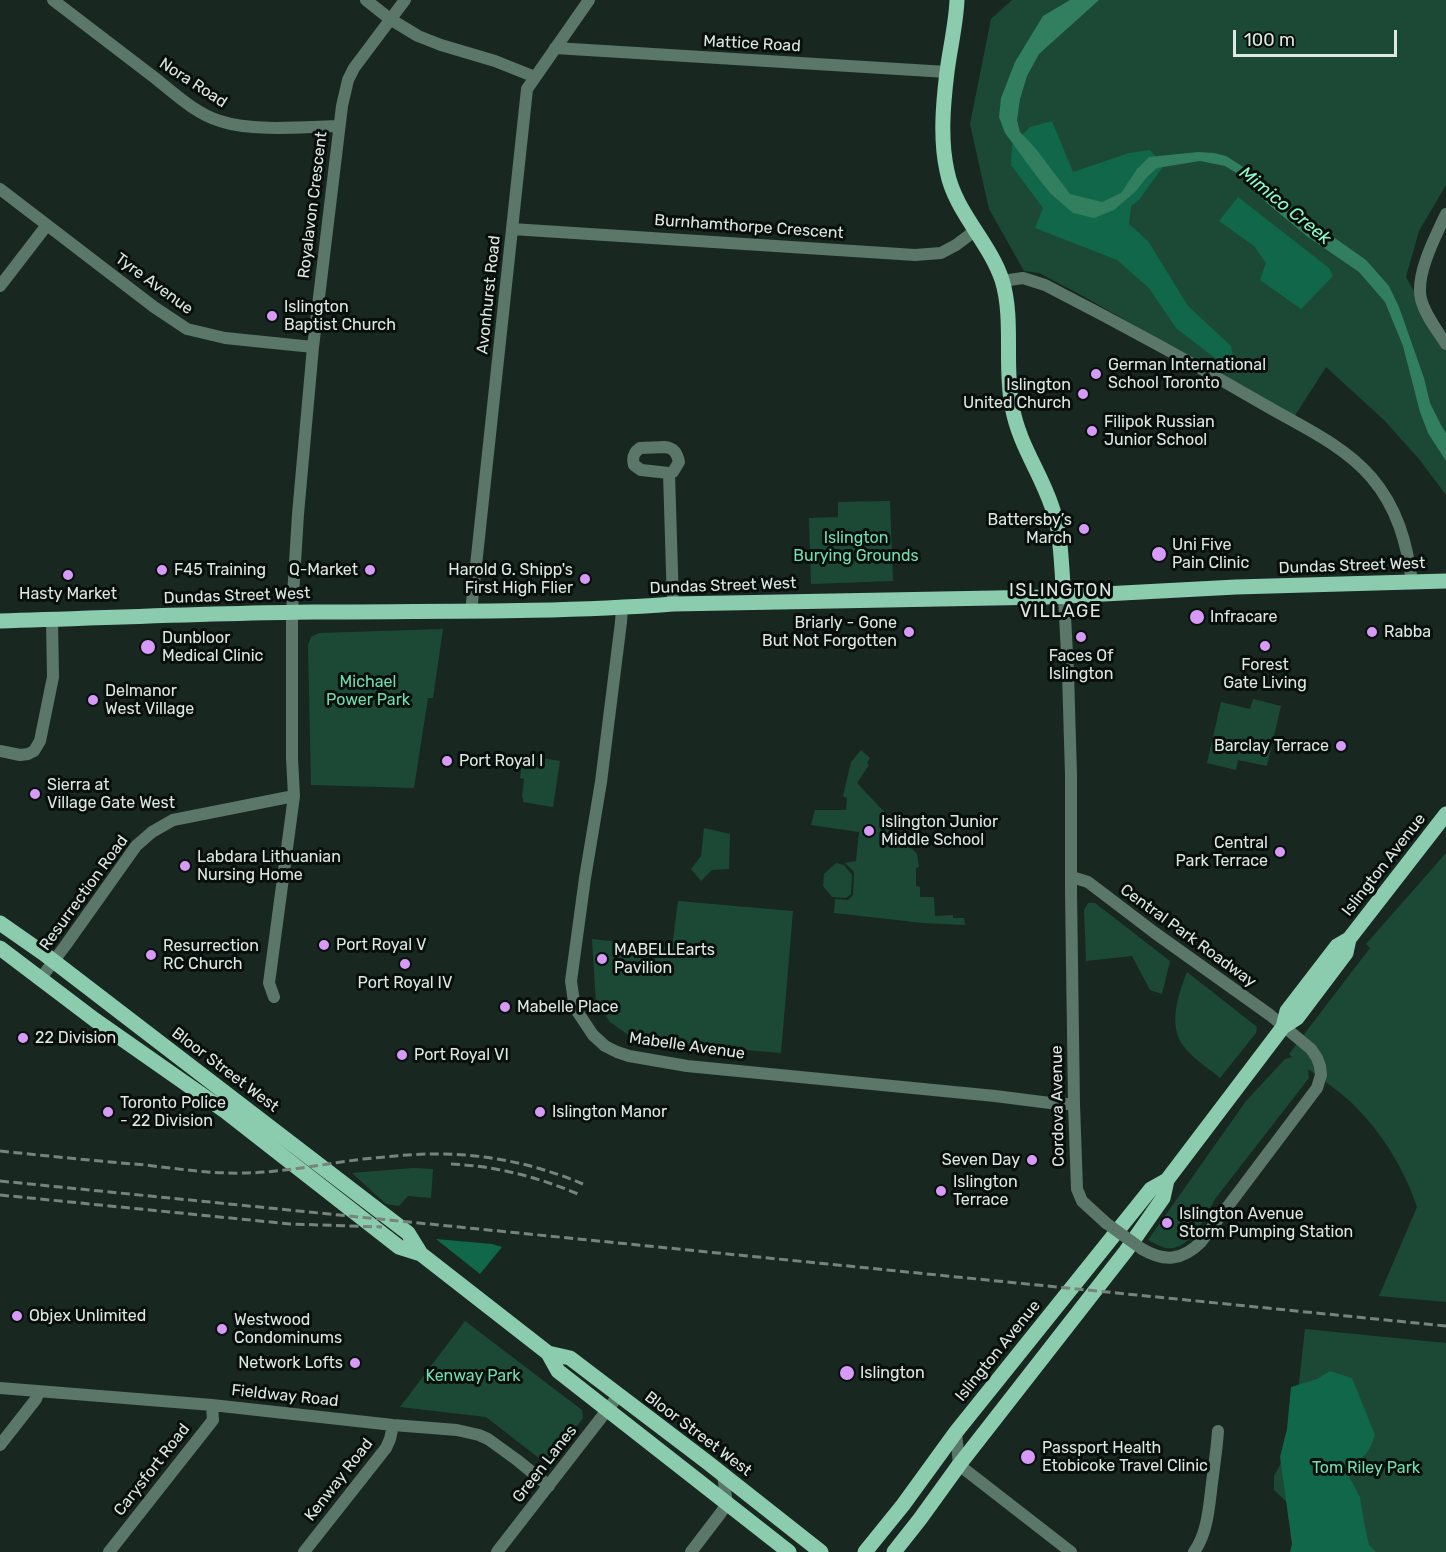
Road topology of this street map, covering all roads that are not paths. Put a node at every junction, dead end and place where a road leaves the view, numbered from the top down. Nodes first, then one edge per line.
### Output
1 (53, 0) edge
2 (366, 0) edge
3 (405, 0) edge
4 (589, 0) edge
5 (957, 0) edge
6 (390, 19) junction
7 (555, 48) junction
8 (947, 72) junction
9 (535, 77) junction
10 (339, 126) junction
11 (0, 189) edge
12 (1446, 214) edge
13 (47, 225) junction
14 (513, 229) junction
15 (976, 230) junction
16 (1002, 280) junction
17 (0, 286) edge
18 (1446, 344) edge
19 (313, 347) junction
20 (669, 473) dead end
21 (1446, 580) edge
22 (1412, 582) junction
23 (1064, 597) junction
24 (673, 604) junction
25 (622, 607) junction
26 (292, 612) junction
27 (471, 612) junction
28 (52, 620) junction
29 (0, 621) edge
30 (0, 751) edge
31 (294, 796) junction
32 (1446, 814) edge
33 (1072, 877) junction
34 (0, 923) edge
35 (0, 948) edge
36 (54, 962) junction
37 (41, 978) junction
38 (274, 997) dead end
39 (1283, 1026) junction
40 (1074, 1104) junction
41 (1167, 1180) junction
42 (421, 1254) junction
43 (548, 1353) junction
44 (0, 1388) edge
45 (39, 1392) junction
46 (618, 1396) junction
47 (212, 1405) junction
48 (607, 1410) junction
49 (393, 1425) junction
50 (1218, 1431) dead end
51 (956, 1432) junction
52 (0, 1445) edge
53 (959, 1465) junction
54 (723, 1475) junction
55 (549, 1486) junction
56 (727, 1504) junction
57 (903, 1504) junction
58 (920, 1519) junction
59 (109, 1552) edge
60 (304, 1552) edge
61 (497, 1552) edge
62 (691, 1552) edge
63 (789, 1552) edge
64 (821, 1552) edge
65 (866, 1552) edge
66 (894, 1552) edge
67 (1071, 1552) edge
68 (1194, 1552) edge

1 - 10 street, Nora Road
2 - 6 street
3 - 6 street, Royalavon Crescent
4 - 7 street, Avonhurst Road
5 - 8 main road
6 - 9 street
6 - 10 street, Royalavon Crescent
7 - 8 street, Mattice Road
7 - 9 street, Avonhurst Road
8 - 15 main road
9 - 14 street, Avonhurst Road
10 - 19 street, Royalavon Crescent
11 - 13 street, Tyre Avenue
12 - 18 street
13 - 17 street
13 - 19 street, Tyre Avenue
14 - 15 street, Burnhamthorpe Crescent
14 - 27 street, Avonhurst Road
15 - 16 main road
16 - 22 street
16 - 23 main road
19 - 26 street, Royalavon Crescent
20 - 24 street
21 - 22 main road, Dundas Street West
22 - 23 main road, Dundas Street West
23 - 24 main road, Dundas Street West
23 - 33 street, Cordova Avenue
24 - 25 main road, Dundas Street West
25 - 27 main road, Dundas Street West
25 - 40 street, Mabelle Avenue
26 - 27 main road, Dundas Street West
26 - 28 main road, Dundas Street West
26 - 31 street, Royalavon Crescent
28 - 29 main road, Dundas Street West
28 - 30 street
31 - 36 street, Resurrection Road
31 - 38 street, Royalavon Crescent
32 - 39 main road, Islington Avenue
33 - 39 street, Central Park Roadway
33 - 40 street, Cordova Avenue
34 - 36 main road, Bloor Street West
35 - 37 main road, Bloor Street West
36 - 37 street, Resurrection Road
36 - 42 main road, Bloor Street West
37 - 42 main road, Bloor Street West
39 - 40 street, Cordova Avenue, bridge
39 - 41 main road, Islington Avenue
41 - 51 main road, Islington Avenue
41 - 53 main road, Islington Avenue
42 - 43 main road, Bloor Street West
43 - 46 main road, Bloor Street West
43 - 48 main road, Bloor Street West
44 - 45 street, Fieldway Road
45 - 47 street, Fieldway Road
45 - 52 street
46 - 48 street, Green Lanes
46 - 54 main road, Bloor Street West
47 - 49 street, Fieldway Road
47 - 59 street, Carysfort Road
48 - 55 street, Green Lanes
48 - 56 main road, Bloor Street West
49 - 55 street, Fieldway Road
49 - 60 street, Kenway Road
50 - 68 street
51 - 53 street
51 - 57 main road, Islington Avenue
53 - 58 main road, Islington Avenue
53 - 67 street
54 - 56 street
54 - 64 main road, Bloor Street West
55 - 61 street, Green Lanes
56 - 62 street
56 - 63 main road, Bloor Street West
57 - 58 main road
57 - 65 main road, Islington Avenue
58 - 66 main road, Islington Avenue

